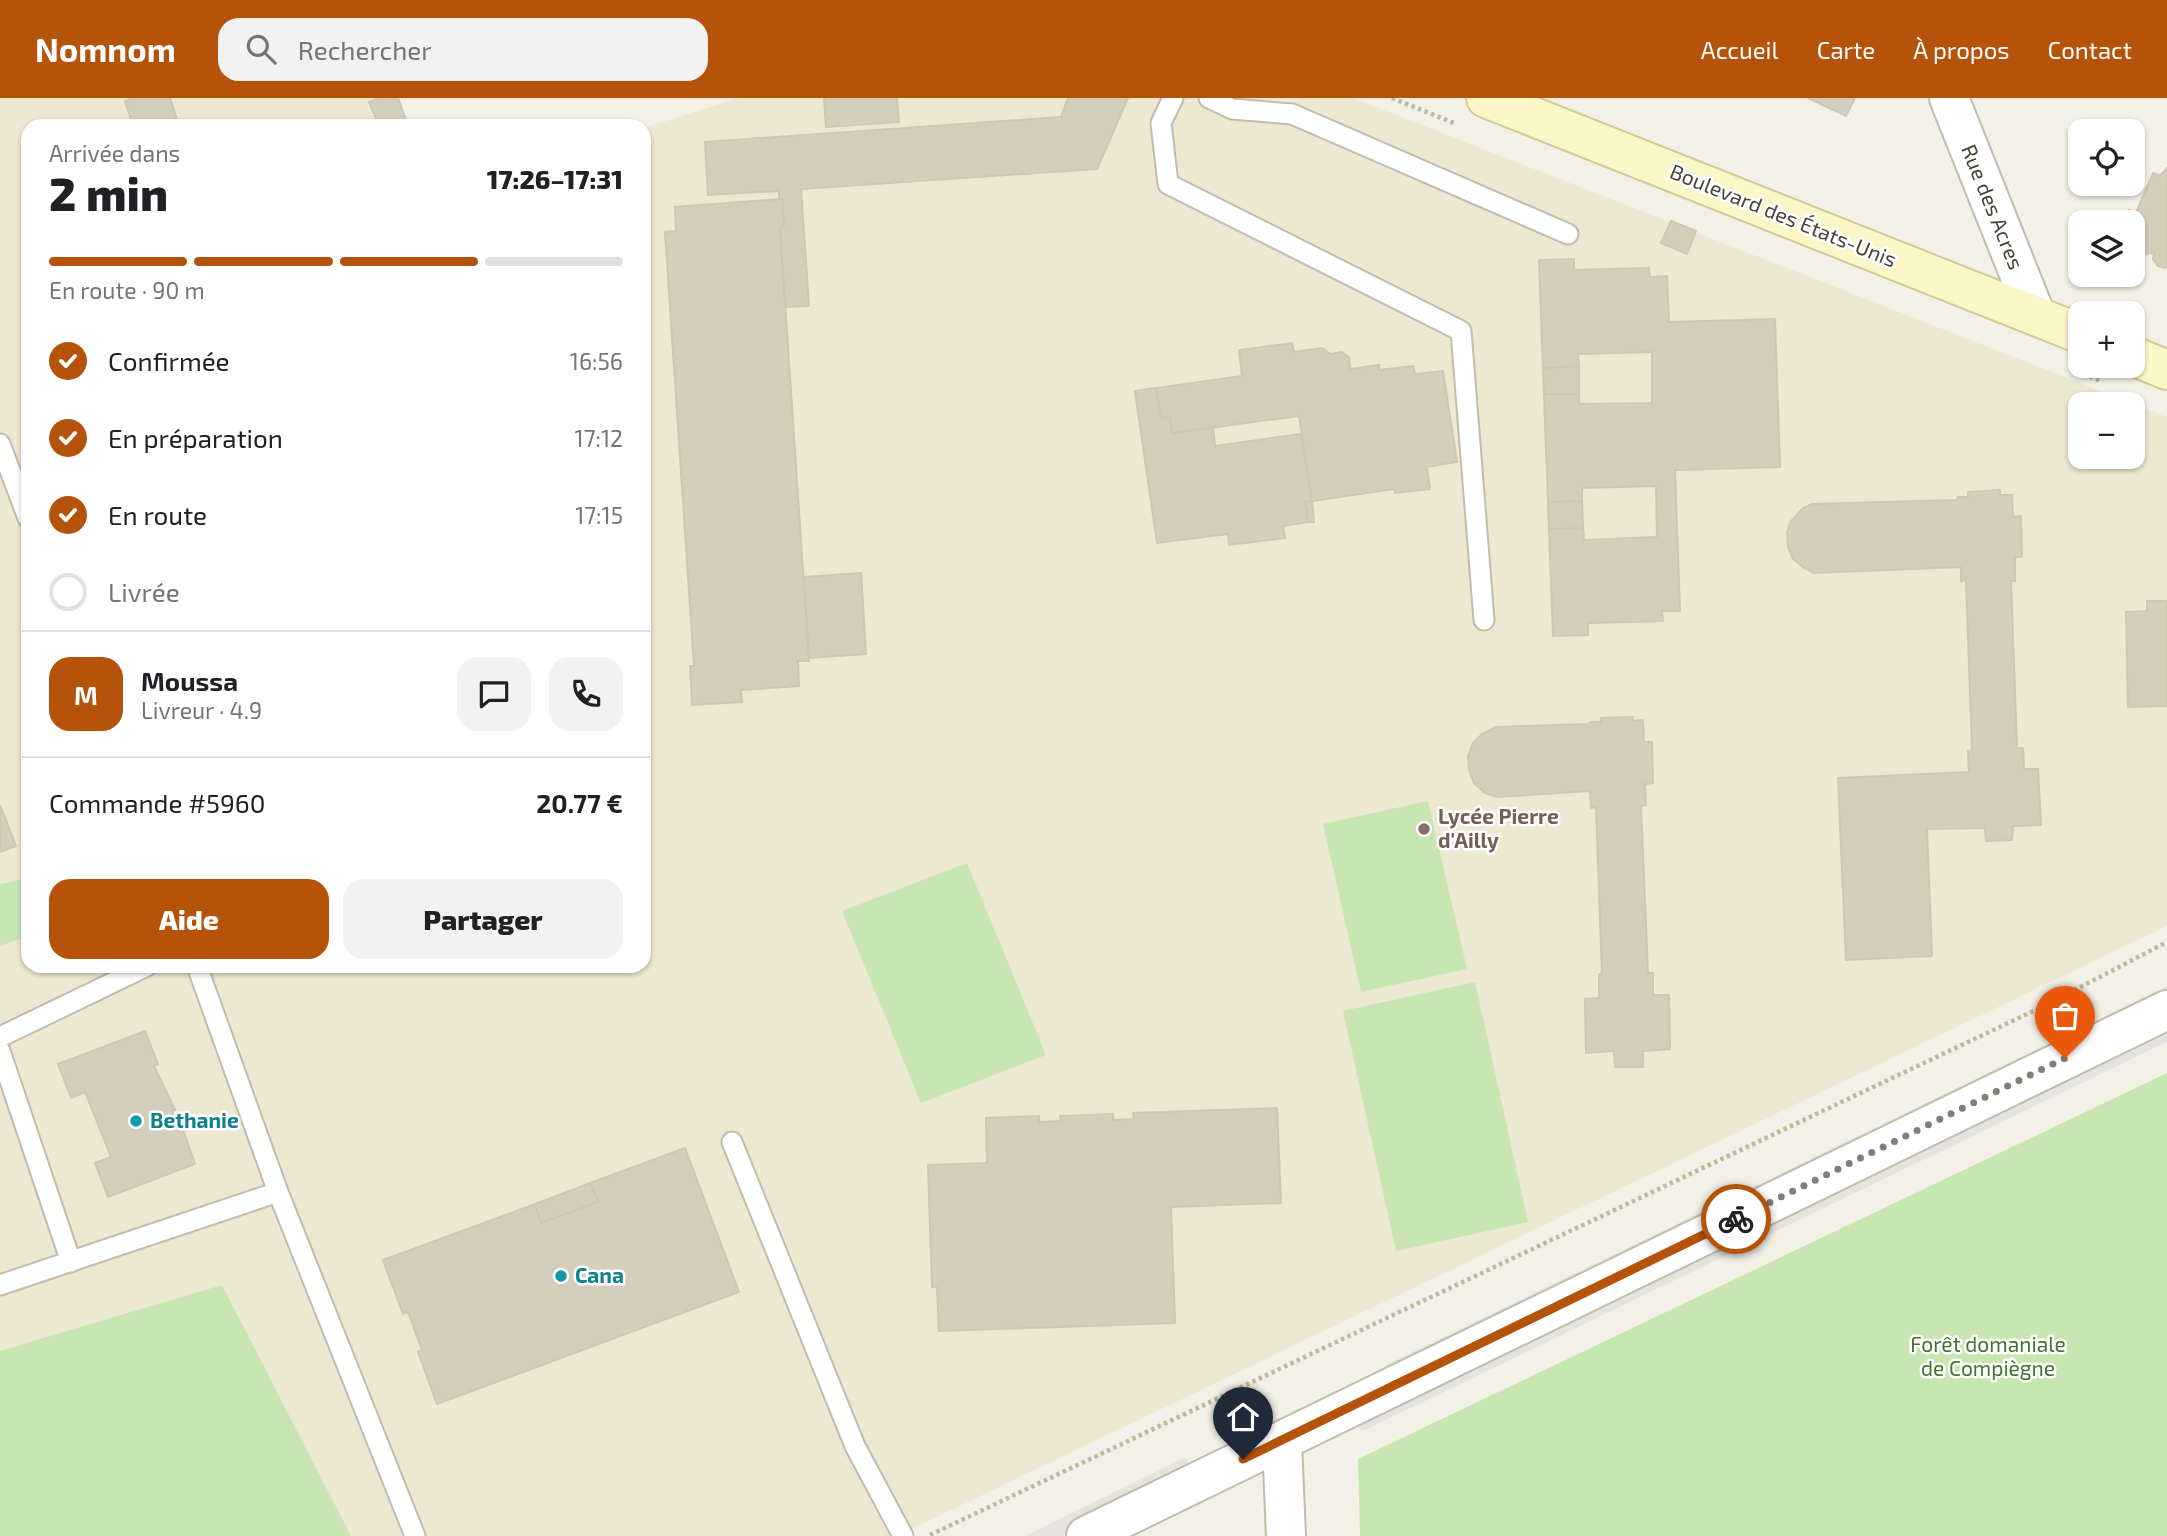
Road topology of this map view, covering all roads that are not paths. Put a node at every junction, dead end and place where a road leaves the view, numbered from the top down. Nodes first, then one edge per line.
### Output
1 (1172, 98) edge
2 (1209, 98) edge
3 (1486, 98) edge
4 (1949, 98) edge
5 (1568, 234) dead end
6 (2036, 316) junction
7 (2068, 329) edge
8 (2145, 361) edge
9 (2167, 370) edge
10 (0, 444) edge
11 (21, 500) edge
12 (1484, 620) dead end
13 (133, 973) edge
14 (200, 973) edge
15 (2167, 1010) edge
16 (0, 1037) edge
17 (0, 1051) edge
18 (732, 1142) dead end
19 (278, 1192) junction
20 (71, 1262) junction
21 (0, 1285) edge
22 (1282, 1442) junction
23 (415, 1536) edge
24 (903, 1536) edge
25 (1086, 1536) edge
26 (1286, 1536) edge

1 - 12 lane
2 - 5 lane
3 - 6 street, Boulevard des États-Unis
4 - 6 street, Rue des Acres
6 - 7 street, Boulevard des États-Unis
8 - 9 street
10 - 11 lane
13 - 16 lane
14 - 19 lane
15 - 22 street
17 - 20 lane
18 - 24 lane
19 - 20 lane
19 - 23 lane
20 - 21 lane
22 - 25 street
22 - 26 street

